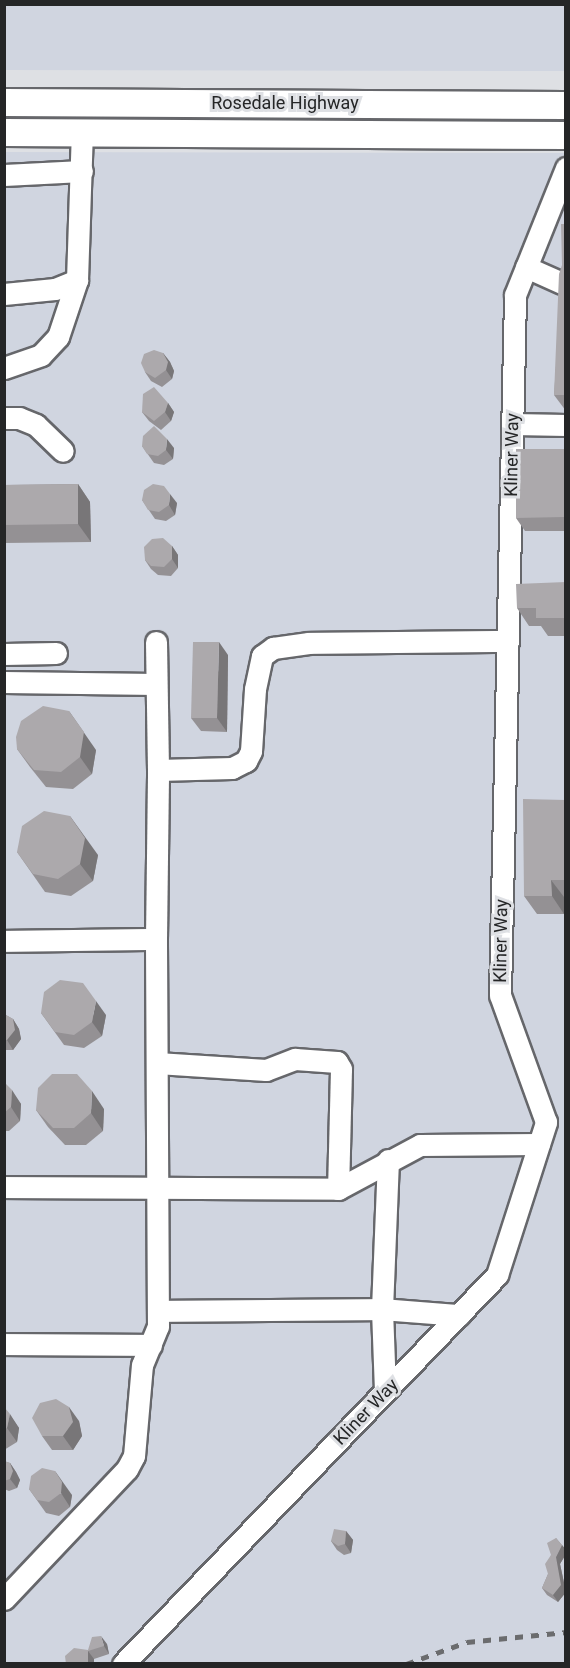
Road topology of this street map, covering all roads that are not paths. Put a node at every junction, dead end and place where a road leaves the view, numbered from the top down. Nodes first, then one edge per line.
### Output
1 (4, 102) edge
2 (566, 105) edge
3 (4, 132) edge
4 (82, 133) junction
5 (566, 135) edge
6 (566, 168) edge
7 (82, 171) junction
8 (4, 175) edge
9 (542, 228) junction
10 (566, 229) edge
11 (526, 267) junction
12 (77, 280) junction
13 (562, 283) edge
14 (4, 294) edge
15 (4, 368) edge
16 (4, 418) edge
17 (513, 424) junction
18 (566, 425) edge
19 (63, 451) dead end
20 (508, 641) junction
21 (156, 642) dead end
22 (56, 653) dead end
23 (4, 654) edge
24 (4, 682) edge
25 (156, 684) junction
26 (158, 770) junction
27 (156, 939) junction
28 (4, 941) edge
29 (157, 1063) junction
30 (540, 1144) junction
31 (388, 1160) junction
32 (4, 1187) edge
33 (338, 1189) junction
34 (157, 1191) junction
35 (382, 1309) junction
36 (158, 1311) junction
37 (459, 1314) junction
38 (4, 1344) edge
39 (151, 1345) junction
40 (385, 1391) junction
41 (4, 1599) edge
42 (123, 1664) edge

1 - 2 main road, Rosedale Highway
3 - 4 main road, Rosedale Highway
4 - 5 main road, Rosedale Highway
4 - 7 lane
6 - 9 lane, Kliner Way
7 - 8 lane
7 - 12 lane
9 - 10 lane
9 - 11 lane, Kliner Way
11 - 13 lane
11 - 17 lane, Kliner Way
12 - 14 lane
12 - 15 lane
16 - 19 lane
17 - 18 lane
17 - 20 lane, Kliner Way
20 - 26 lane
20 - 30 lane, Kliner Way
21 - 25 lane
22 - 23 lane
24 - 25 lane
25 - 26 lane
26 - 27 lane
27 - 28 lane
27 - 29 lane
29 - 33 lane
29 - 34 lane
30 - 31 lane
30 - 37 lane, Kliner Way
31 - 33 lane
31 - 35 lane
32 - 34 lane
33 - 34 lane
34 - 36 lane
35 - 36 lane
35 - 37 lane
35 - 40 lane
36 - 39 lane
37 - 40 lane, Kliner Way
38 - 39 lane
39 - 41 lane
40 - 42 lane, Kliner Way

